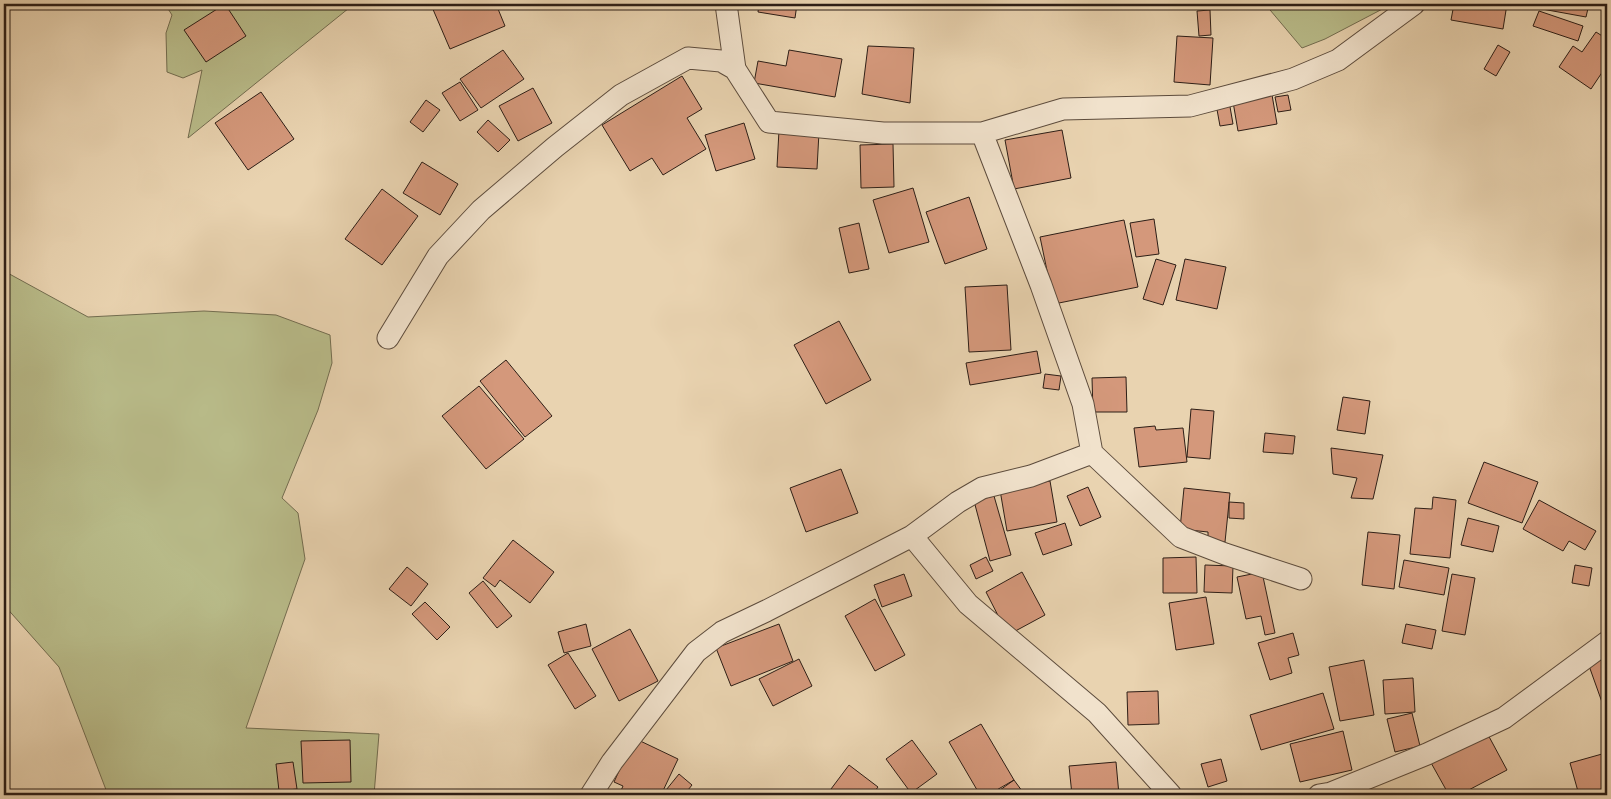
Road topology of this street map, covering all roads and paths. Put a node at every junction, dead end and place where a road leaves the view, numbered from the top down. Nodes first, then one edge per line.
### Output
1 (726, 4) edge
2 (1414, 4) edge
3 (735, 69) junction
4 (982, 132) junction
5 (388, 338) dead end
6 (1092, 453) junction
7 (912, 536) junction
8 (1302, 580) dead end
9 (1607, 642) edge
10 (591, 795) edge
11 (1171, 795) edge
12 (1319, 795) edge

1 - 3 street
2 - 4 street
3 - 4 street
3 - 5 street
4 - 6 street
6 - 7 street
6 - 8 street
7 - 10 street
7 - 11 street
9 - 12 street

